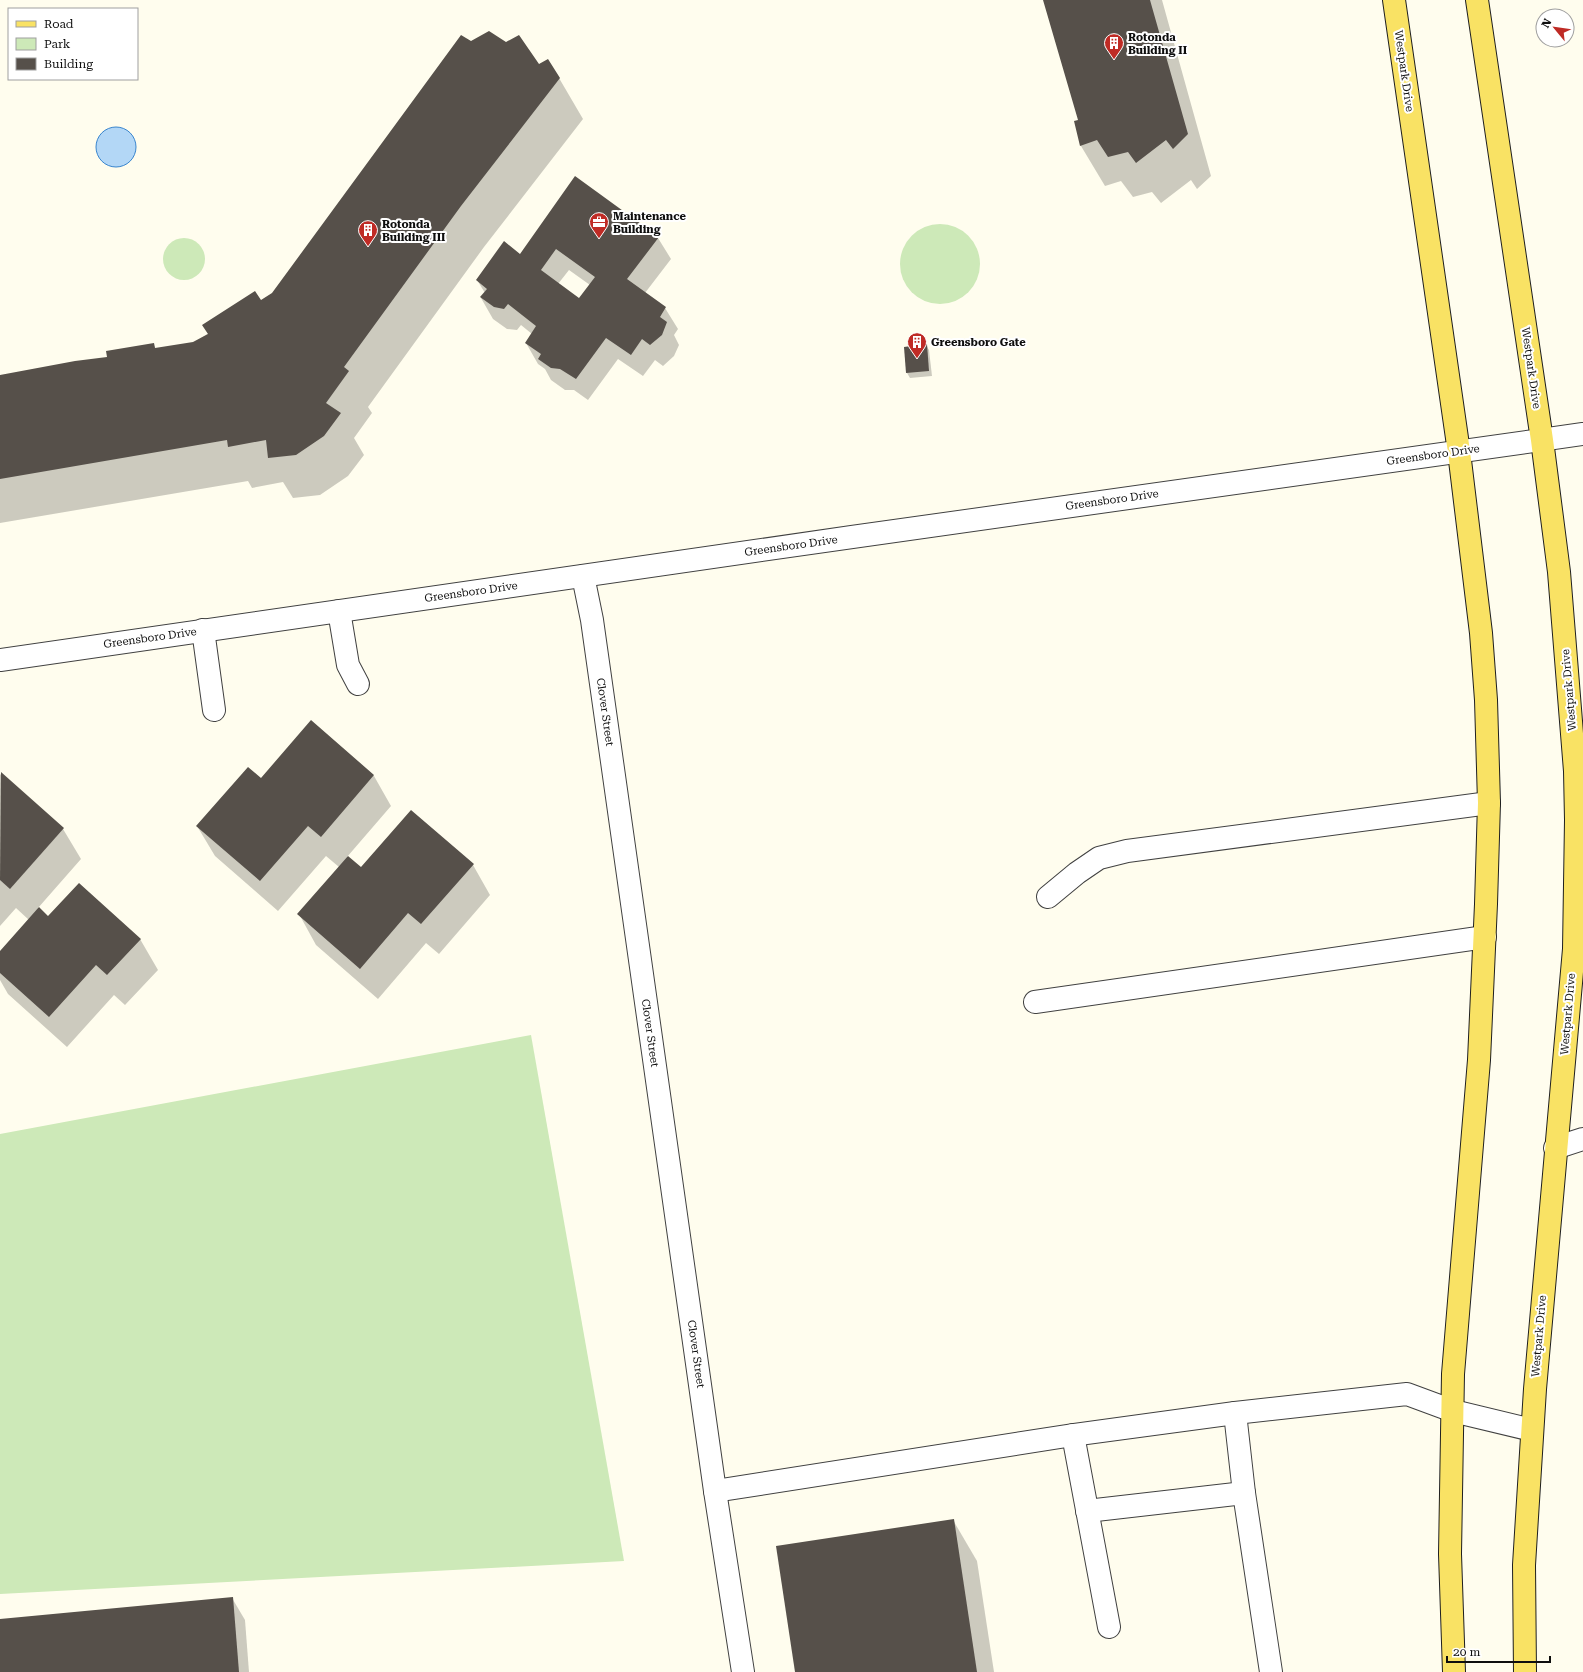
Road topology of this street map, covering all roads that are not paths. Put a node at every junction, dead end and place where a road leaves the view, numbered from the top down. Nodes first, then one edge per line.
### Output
1 (1394, 0) edge
2 (1477, 0) edge
3 (1583, 434) edge
4 (1542, 440) junction
5 (1459, 452) junction
6 (583, 576) junction
7 (339, 611) junction
8 (203, 630) junction
9 (0, 660) edge
10 (358, 684) dead end
11 (214, 710) dead end
12 (1490, 803) junction
13 (1048, 896) dead end
14 (1579, 910) edge
15 (1485, 937) junction
16 (1035, 1002) dead end
17 (1583, 1139) edge
18 (1555, 1148) junction
19 (1453, 1411) junction
20 (1234, 1413) junction
21 (1532, 1430) junction
22 (1073, 1435) junction
23 (715, 1491) junction
24 (1244, 1493) junction
25 (1087, 1512) junction
26 (1109, 1627) dead end
27 (743, 1672) edge
28 (1271, 1672) edge
29 (1454, 1672) edge
30 (1525, 1672) edge

1 - 5 main road, Westpark Drive
2 - 4 main road, Westpark Drive
3 - 4 street, Greensboro Drive
4 - 5 street, Greensboro Drive
4 - 14 main road, Westpark Drive
5 - 6 street, Greensboro Drive
5 - 12 main road, Westpark Drive
6 - 7 street, Greensboro Drive
6 - 23 street, Clover Street
7 - 8 street, Greensboro Drive
7 - 10 street
8 - 9 street, Greensboro Drive
8 - 11 street
12 - 13 street
12 - 15 main road, Westpark Drive
14 - 18 main road, Westpark Drive
15 - 16 street
15 - 19 main road, Westpark Drive
17 - 18 street
18 - 21 main road, Westpark Drive
19 - 20 street
19 - 21 street
19 - 29 main road, Westpark Drive
20 - 22 street
20 - 24 street
21 - 30 main road, Westpark Drive
22 - 23 street
22 - 25 street
23 - 27 street, Clover Street
24 - 25 street
24 - 28 street
25 - 26 street

